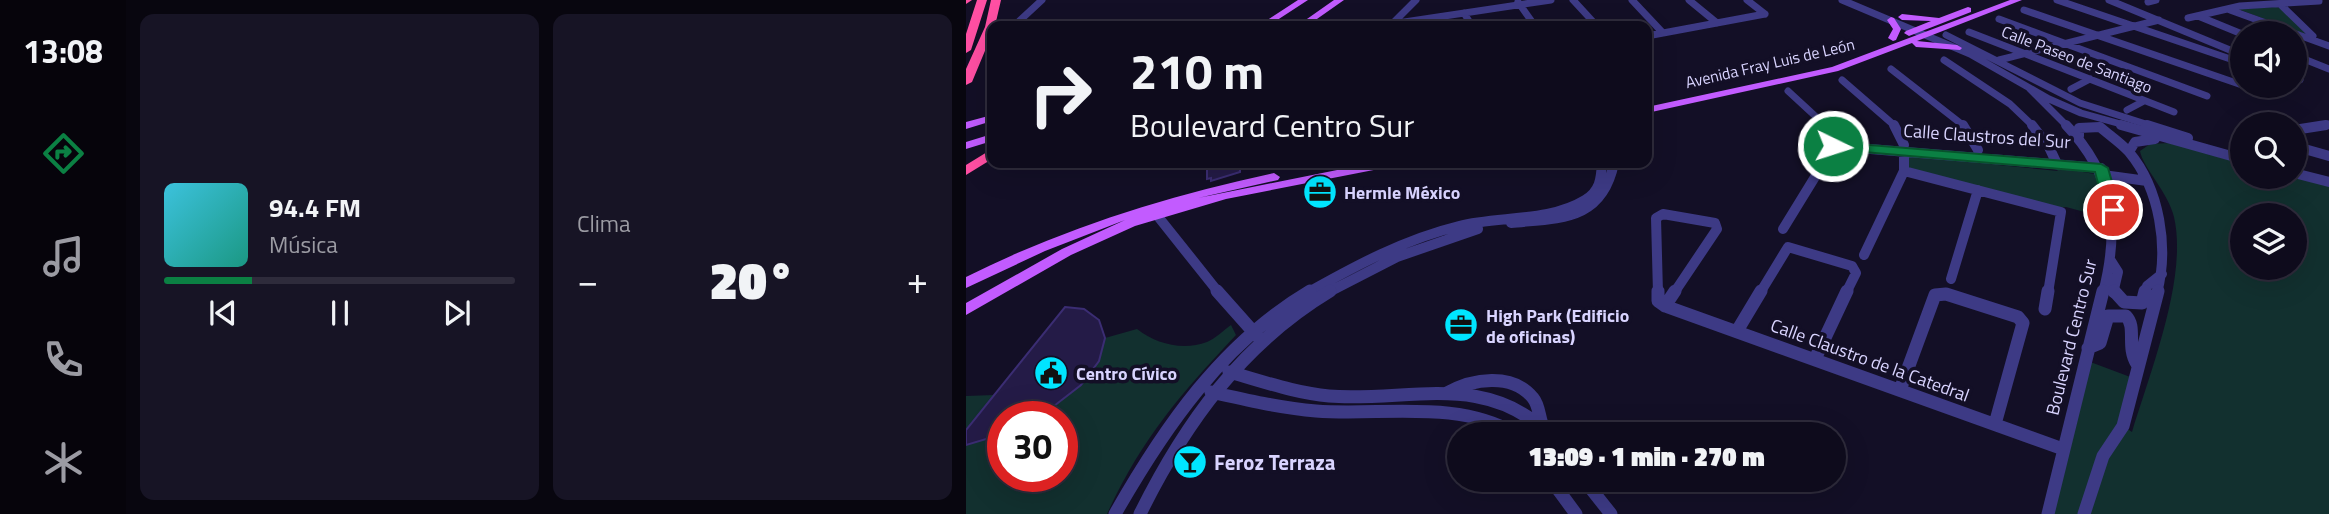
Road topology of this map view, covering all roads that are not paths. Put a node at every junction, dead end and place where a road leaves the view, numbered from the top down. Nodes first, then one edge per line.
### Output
1 (982, 0) edge
2 (996, 0) edge
3 (1042, 0) edge
4 (1304, 0) edge
5 (1340, 0) edge
6 (1416, 0) edge
7 (1424, 0) edge
8 (1551, 0) edge
9 (1573, 0) edge
10 (1632, 0) edge
11 (1689, 0) edge
12 (1747, 0) edge
13 (1842, 0) edge
14 (1859, 0) edge
15 (1994, 0) edge
16 (2018, 0) edge
17 (2057, 0) edge
18 (2109, 0) edge
19 (2156, 0) edge
20 (2318, 1) edge
21 (1518, 2) edge
22 (2148, 2) dead end
23 (2281, 5) junction
24 (2329, 5) edge
25 (2227, 9) junction
26 (2024, 10) dead end
27 (1464, 13) junction
28 (2198, 16) junction
29 (1950, 17) junction
30 (1902, 18) junction
31 (2188, 18) dead end
32 (1999, 19) dead end
33 (1891, 20) junction
34 (991, 21) edge
35 (1019, 21) edge
36 (1270, 21) edge
37 (1308, 21) edge
38 (1395, 21) edge
39 (1404, 21) edge
40 (1421, 21) edge
41 (1469, 21) edge
42 (1531, 21) edge
43 (1592, 21) edge
44 (1652, 21) edge
45 (1652, 21) edge
46 (1963, 22) junction
47 (2162, 22) junction
48 (1717, 23) junction
49 (2136, 28) junction
50 (2230, 29) edge
51 (1927, 31) junction
52 (1969, 32) dead end
53 (1663, 33) junction
54 (987, 34) edge
55 (1652, 35) edge
56 (2103, 36) junction
57 (1893, 38) junction
58 (2061, 44) junction
59 (2325, 44) edge
60 (1904, 45) junction
61 (1960, 46) junction
62 (966, 50) edge
63 (2028, 54) junction
64 (2230, 55) edge
65 (2230, 57) edge
66 (1944, 60) dead end
67 (2307, 60) edge
68 (1998, 61) junction
69 (2010, 67) junction
70 (1891, 69) dead end
71 (2329, 69) edge
72 (2090, 79) junction
73 (1842, 80) dead end
74 (2230, 81) edge
75 (966, 82) edge
76 (2029, 88) junction
77 (2071, 89) dead end
78 (1788, 91) dead end
79 (2207, 96) dead end
80 (1652, 99) edge
81 (2144, 100) junction
82 (1652, 109) edge
83 (2127, 110) dead end
84 (2174, 112) dead end
85 (2081, 113) junction
86 (987, 120) edge
87 (2063, 120) junction
88 (2329, 124) edge
89 (966, 126) edge
90 (2307, 128) edge
91 (2079, 136) junction
92 (987, 139) edge
93 (2177, 142) junction
94 (1834, 143) junction
95 (970, 144) edge
96 (1904, 148) junction
97 (2230, 148) edge
98 (1978, 150) junction
99 (2307, 150) edge
100 (1938, 151) junction
101 (2129, 152) junction
102 (987, 156) edge
103 (2230, 156) edge
104 (2329, 156) edge
105 (2056, 161) junction
106 (1320, 168) edge
107 (1352, 168) edge
108 (1602, 168) edge
109 (1613, 168) edge
110 (2100, 168) junction
111 (2307, 169) edge
112 (966, 171) edge
113 (1904, 171) junction
114 (2329, 175) edge
115 (2307, 176) edge
116 (2147, 181) junction
117 (2329, 182) edge
118 (1978, 190) junction
119 (1156, 214) junction
120 (1783, 229) dead end
121 (1864, 255) dead end
122 (2111, 261) junction
123 (2162, 274) junction
124 (1951, 279) dead end
125 (969, 280) edge
126 (993, 293) junction
127 (1665, 306) junction
128 (966, 309) edge
129 (2045, 309) dead end
130 (1737, 331) junction
131 (1257, 335) junction
132 (2088, 348) junction
133 (1815, 359) junction
134 (2137, 364) junction
135 (1229, 372) junction
136 (1900, 390) junction
137 (1211, 392) junction
138 (1447, 393) junction
139 (1496, 422) edge
140 (1536, 422) edge
141 (1543, 422) edge
142 (1995, 424) junction
143 (2063, 449) junction
144 (1560, 492) edge
145 (1594, 492) edge
146 (1115, 514) edge
147 (1140, 514) edge
148 (1576, 514) edge
149 (1611, 514) edge
150 (2048, 514) edge
151 (2084, 514) edge

1 - 62 highway
2 - 34 highway
3 - 35 street
4 - 36 main road
5 - 37 main road
6 - 38 street
7 - 39 street
8 - 21 street
9 - 43 street
10 - 44 street
11 - 48 street
12 - 48 street
13 - 33 street
14 - 30 street
15 - 29 main road, Avenida Fray Luis de León
16 - 46 main road, Avenida Fray Luis de León
17 - 49 street
18 - 47 street
19 - 22 street
20 - 23 street
20 - 24 street
21 - 27 street
21 - 42 street
23 - 25 street
23 - 59 street
25 - 28 street
25 - 59 street
26 - 56 street
27 - 40 street
27 - 41 street
28 - 31 street
28 - 50 street
29 - 30 main road
29 - 51 main road, Avenida Fray Luis de León
30 - 51 street
32 - 58 street
33 - 51 street
33 - 57 main road
45 - 53 street
46 - 51 main road, Avenida Fray Luis de León
46 - 61 main road
47 - 49 street
47 - 64 street
48 - 53 street
49 - 56 street
49 - 65 street
51 - 57 main road, Avenida Fray Luis de León
51 - 60 main road, Avenida Fray Luis de León
51 - 61 street
52 - 63 street, Calle Paseo de Santiago
53 - 55 street
54 - 75 highway
56 - 58 street
56 - 74 street
57 - 80 main road, Avenida Fray Luis de León
58 - 63 street
58 - 79 street
60 - 61 main road
60 - 82 main road, Avenida Fray Luis de León
61 - 68 street
61 - 76 street
63 - 68 street
63 - 69 street
63 - 72 street, Calle Paseo de Santiago
66 - 105 street
67 - 71 street
68 - 69 street
69 - 97 street
70 - 98 street
72 - 77 street
72 - 81 street, Calle Paseo de Santiago
73 - 96 street
76 - 85 street
76 - 87 street, Boulevard Centro Sur
78 - 94 street
81 - 83 street
81 - 84 street, Calle Paseo de Santiago
85 - 87 street
85 - 93 street
86 - 89 main road
87 - 91 street, Boulevard Centro Sur
88 - 90 street
91 - 101 street
91 - 110 street, Boulevard Centro Sur
92 - 95 main road
93 - 101 street
93 - 103 street
94 - 96 street, Calle Claustros del Sur
94 - 120 street
96 - 100 street, Calle Claustros del Sur
96 - 113 street
98 - 100 street, Calle Claustros del Sur
98 - 105 street, Calle Claustros del Sur
99 - 104 street
100 - 105 street, Calle Claustros del Sur
101 - 116 street
102 - 112 highway
105 - 110 street, Calle Claustros del Sur
106 - 125 main road
107 - 119 main road
108 - 131 street
109 - 131 street
110 - 116 street, Calle Claustros del Sur
110 - 122 street, Boulevard Centro Sur
111 - 114 street
113 - 118 street
113 - 121 street
115 - 117 street
116 - 123 street
118 - 124 street
118 - 129 street
119 - 126 main road
119 - 131 street
122 - 123 street
122 - 132 street, Boulevard Centro Sur
123 - 134 street
125 - 126 main road
126 - 128 main road
127 - 127 street
127 - 130 street, Calle Claustro de la Catedral
130 - 133 street, Calle Claustro de la Catedral
130 - 133 street
131 - 135 street
131 - 146 street
132 - 134 street
132 - 143 street, Boulevard Centro Sur
133 - 136 street, Calle Claustro de la Catedral
134 - 151 street
135 - 137 street
135 - 138 street
136 - 142 street, Calle Claustro de la Catedral
136 - 142 street
137 - 139 street
137 - 147 street
138 - 140 street
138 - 141 street
142 - 143 street, Calle Claustro de la Catedral
143 - 150 street, Boulevard Centro Sur
144 - 148 street
145 - 149 street

